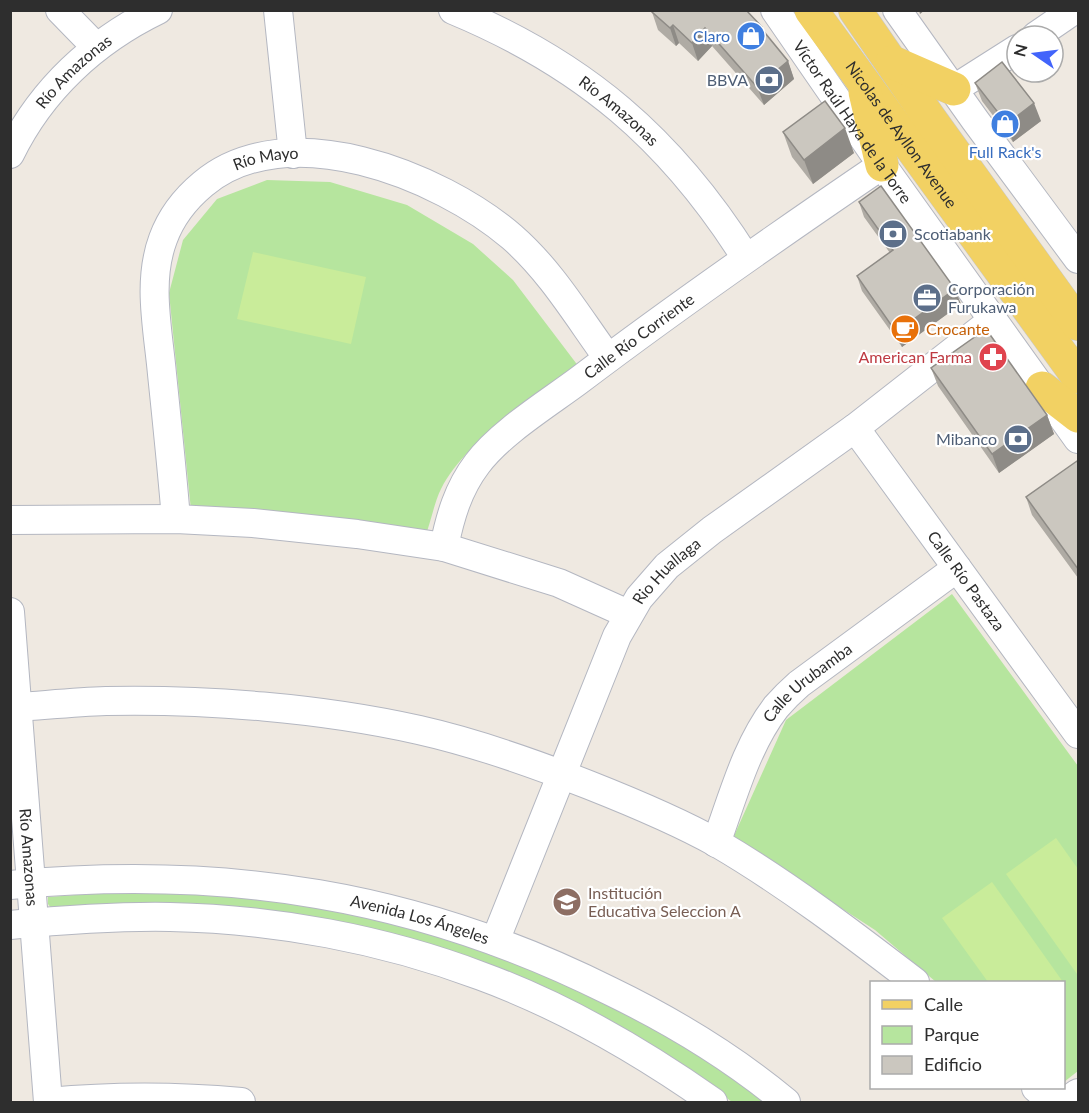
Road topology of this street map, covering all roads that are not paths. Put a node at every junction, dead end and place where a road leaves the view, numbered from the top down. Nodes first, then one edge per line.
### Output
1 (60, 10) edge
2 (158, 10) edge
3 (278, 10) edge
4 (453, 10) edge
5 (775, 10) edge
6 (811, 10) edge
7 (855, 10) edge
8 (897, 10) edge
9 (1074, 10) edge
10 (1054, 24) edge
11 (96, 48) junction
12 (1005, 57) edge
13 (892, 62) junction
14 (862, 79) junction
15 (954, 89) junction
16 (10, 154) edge
17 (293, 154) junction
18 (882, 165) junction
19 (746, 258) junction
20 (1078, 259) edge
21 (993, 320) junction
22 (1078, 324) edge
23 (608, 358) junction
24 (1078, 377) edge
25 (1042, 388) junction
26 (1078, 416) edge
27 (855, 428) junction
28 (1078, 439) edge
29 (176, 519) junction
30 (10, 520) edge
31 (444, 547) junction
32 (957, 568) junction
33 (10, 612) edge
34 (628, 614) junction
35 (18, 706) junction
36 (1078, 734) edge
37 (562, 774) junction
38 (716, 843) junction
39 (21, 884) edge
40 (23, 924) edge
41 (495, 941) junction
42 (914, 981) edge
43 (1037, 1089) edge
44 (1078, 1093) edge
45 (48, 1102) edge
46 (241, 1102) edge
47 (713, 1102) edge
48 (786, 1102) edge
49 (1052, 1102) edge
50 (1065, 1102) edge

1 - 11 street
2 - 11 street, Río Amazonas
3 - 17 street
4 - 19 street, Río Amazonas
5 - 18 street, Víctor Raúl Haya de la Torre
6 - 14 main road, Nicolas de Ayllon Avenue
7 - 13 main road, Nicolas de Ayllon Avenue
8 - 15 street
9 - 10 street
11 - 16 street, Río Amazonas
12 - 15 street
13 - 15 main road
13 - 22 main road, Nicolas de Ayllon Avenue
14 - 18 main road
14 - 24 main road, Nicolas de Ayllon Avenue
15 - 20 street
17 - 23 street, Río Mayo
17 - 29 street, Río Mayo
18 - 19 street, Calle Río Corriente
18 - 21 street, Víctor Raúl Haya de la Torre
19 - 23 street, Calle Río Corriente
21 - 25 street, Víctor Raúl Haya de la Torre
21 - 27 street, Rio Huallaga
23 - 31 street, Calle Río Corriente
25 - 26 main road
25 - 28 street, Víctor Raúl Haya de la Torre
27 - 32 street, Calle Río Pastaza
27 - 34 street, Rio Huallaga
29 - 30 street
29 - 31 street
31 - 34 street
32 - 36 street, Calle Río Pastaza
32 - 38 street, Calle Urubamba
33 - 35 street, Río Amazonas
34 - 37 street, Rio Huallaga
35 - 37 street
35 - 39 street, Río Amazonas
37 - 38 street
37 - 41 street, Rio Huallaga
38 - 42 street
39 - 40 street, Río Amazonas
39 - 41 street, Avenida Los Ángeles
40 - 45 street, Río Amazonas
40 - 47 street
41 - 48 street, Avenida Los Ángeles
43 - 49 street
44 - 50 street
45 - 46 street

